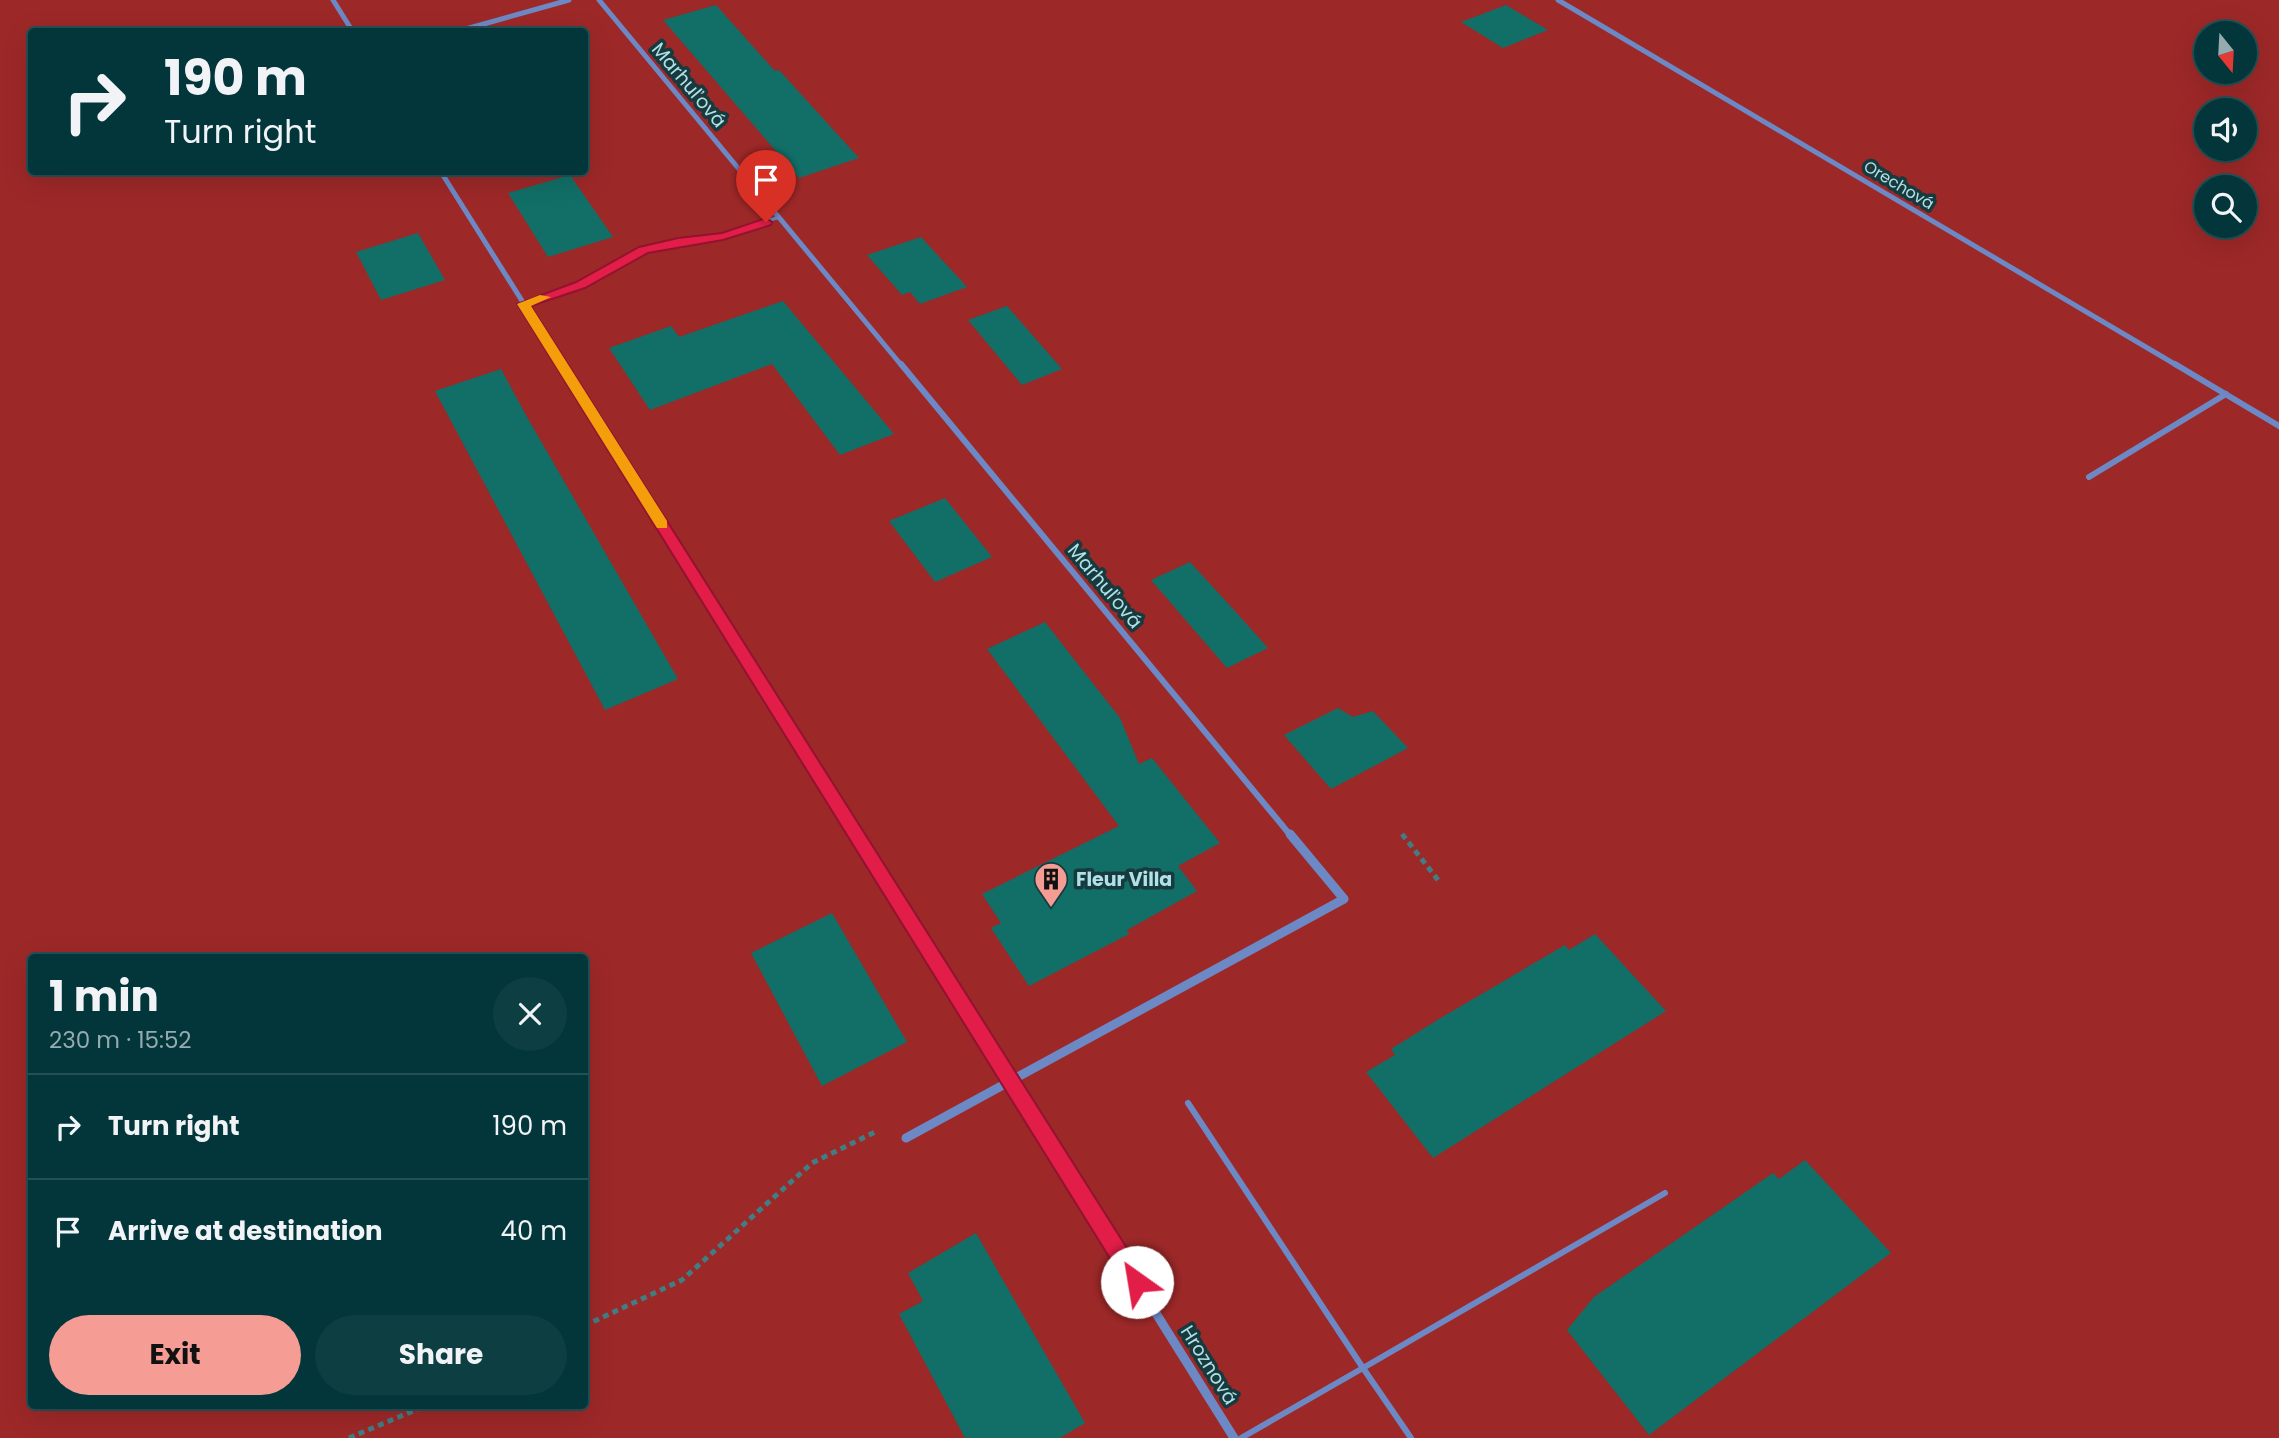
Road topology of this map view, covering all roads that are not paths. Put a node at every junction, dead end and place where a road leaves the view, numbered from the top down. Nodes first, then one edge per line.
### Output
1 (333, 0) edge
2 (569, 0) edge
3 (599, 0) edge
4 (1558, 0) edge
5 (350, 28) edge
6 (469, 28) edge
7 (442, 175) edge
8 (779, 217) junction
9 (524, 304) junction
10 (2226, 394) junction
11 (2279, 426) edge
12 (2089, 477) dead end
13 (1011, 1081) junction
14 (1188, 1103) dead end
15 (906, 1138) dead end
16 (1665, 1193) dead end
17 (1363, 1368) junction
18 (1234, 1438) edge
19 (1241, 1438) edge
20 (1411, 1438) edge

1 - 5 street
2 - 6 street
3 - 8 street, Marhuľová
4 - 10 street, Orechová
7 - 9 street, Hroznová
8 - 9 lane
8 - 13 street, Marhuľová
9 - 13 street, Hroznová
10 - 11 street, Orechová
10 - 12 street
13 - 15 street
13 - 18 street, Hroznová
14 - 17 lane
16 - 17 lane
17 - 19 lane
17 - 20 lane

